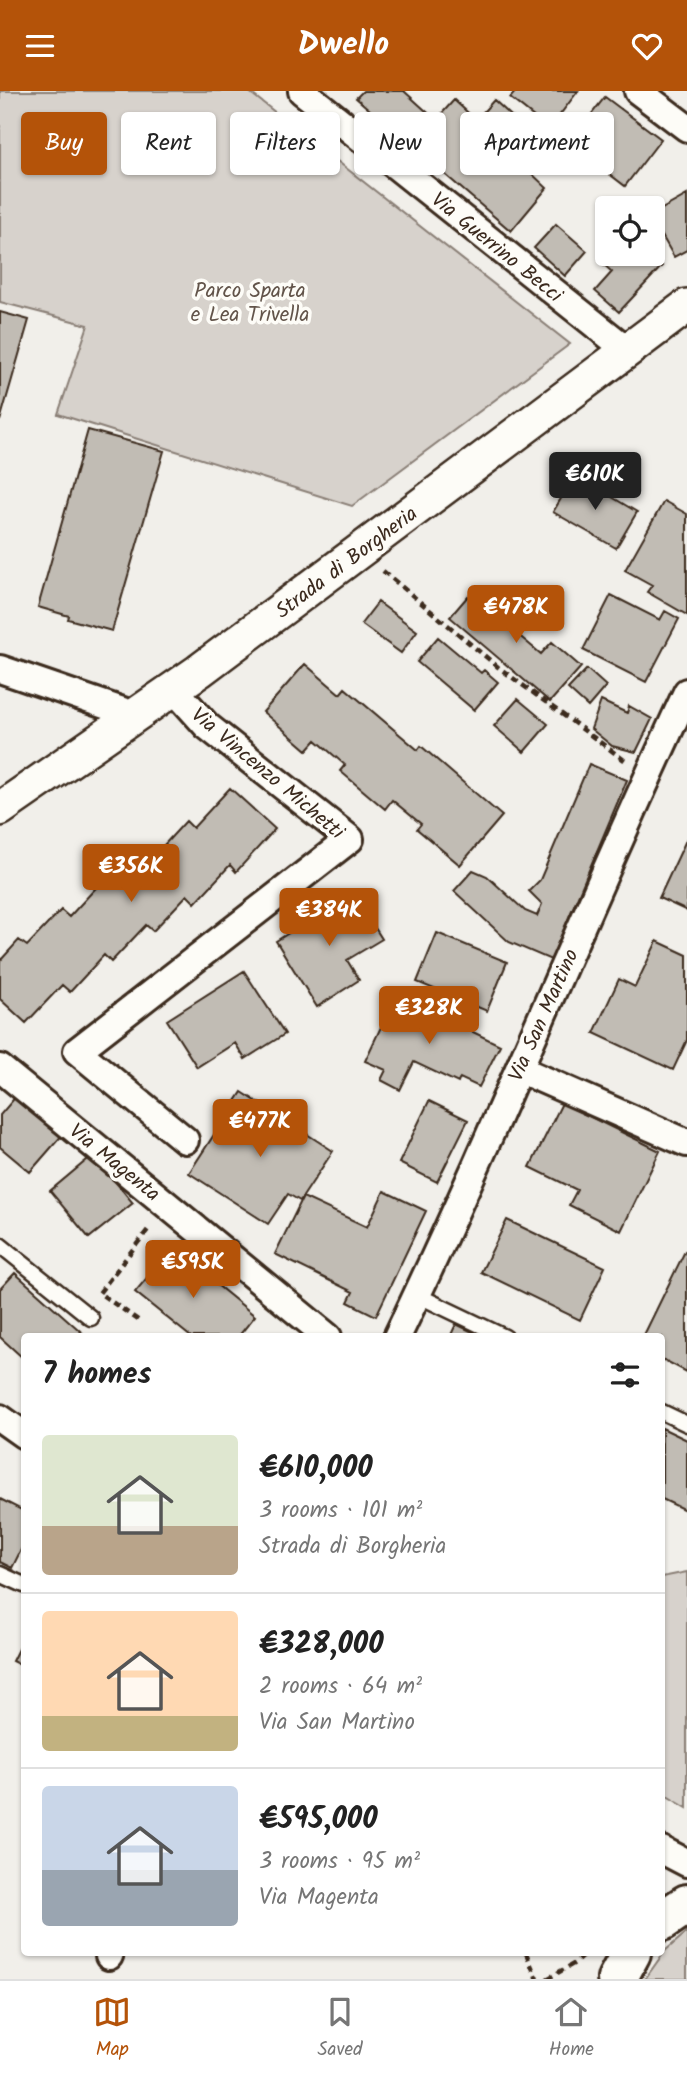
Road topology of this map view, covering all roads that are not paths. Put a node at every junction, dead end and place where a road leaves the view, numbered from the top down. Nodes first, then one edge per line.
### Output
1 (638, 91) edge
2 (315, 95) edge
3 (687, 128) edge
4 (687, 306) edge
5 (627, 350) junction
6 (0, 669) edge
7 (173, 688) junction
8 (687, 692) edge
9 (137, 716) junction
10 (0, 809) edge
11 (0, 1068) edge
12 (519, 1069) junction
13 (185, 1140) dead end
14 (687, 1143) edge
15 (1, 1248) edge
16 (417, 1296) junction
17 (91, 1318) dead end
18 (323, 1333) edge
19 (399, 1333) edge
20 (496, 1333) edge
21 (665, 1413) edge
22 (0, 1418) edge
23 (687, 1424) edge
24 (21, 1433) edge
25 (0, 1574) edge
26 (21, 1584) edge
27 (665, 1852) edge
28 (687, 1863) edge
29 (687, 1905) edge
30 (665, 1919) edge

1 - 3 street
2 - 5 street, Via Guerrino Becci
4 - 5 street, Strada di Borgheria
5 - 7 street, Strada di Borgheria
6 - 9 street
7 - 9 street, Strada di Borgheria
7 - 13 street, Via Vincenzo Michetti
8 - 12 street, Via San Martino
9 - 10 street, Strada di Borgheria
11 - 18 street, Via Magenta
12 - 14 street
12 - 16 street, Via San Martino
15 - 17 lane
16 - 19 street, Via San Martino
16 - 20 lane
21 - 23 lane
22 - 24 street
25 - 26 lane
27 - 28 street
29 - 30 main road

